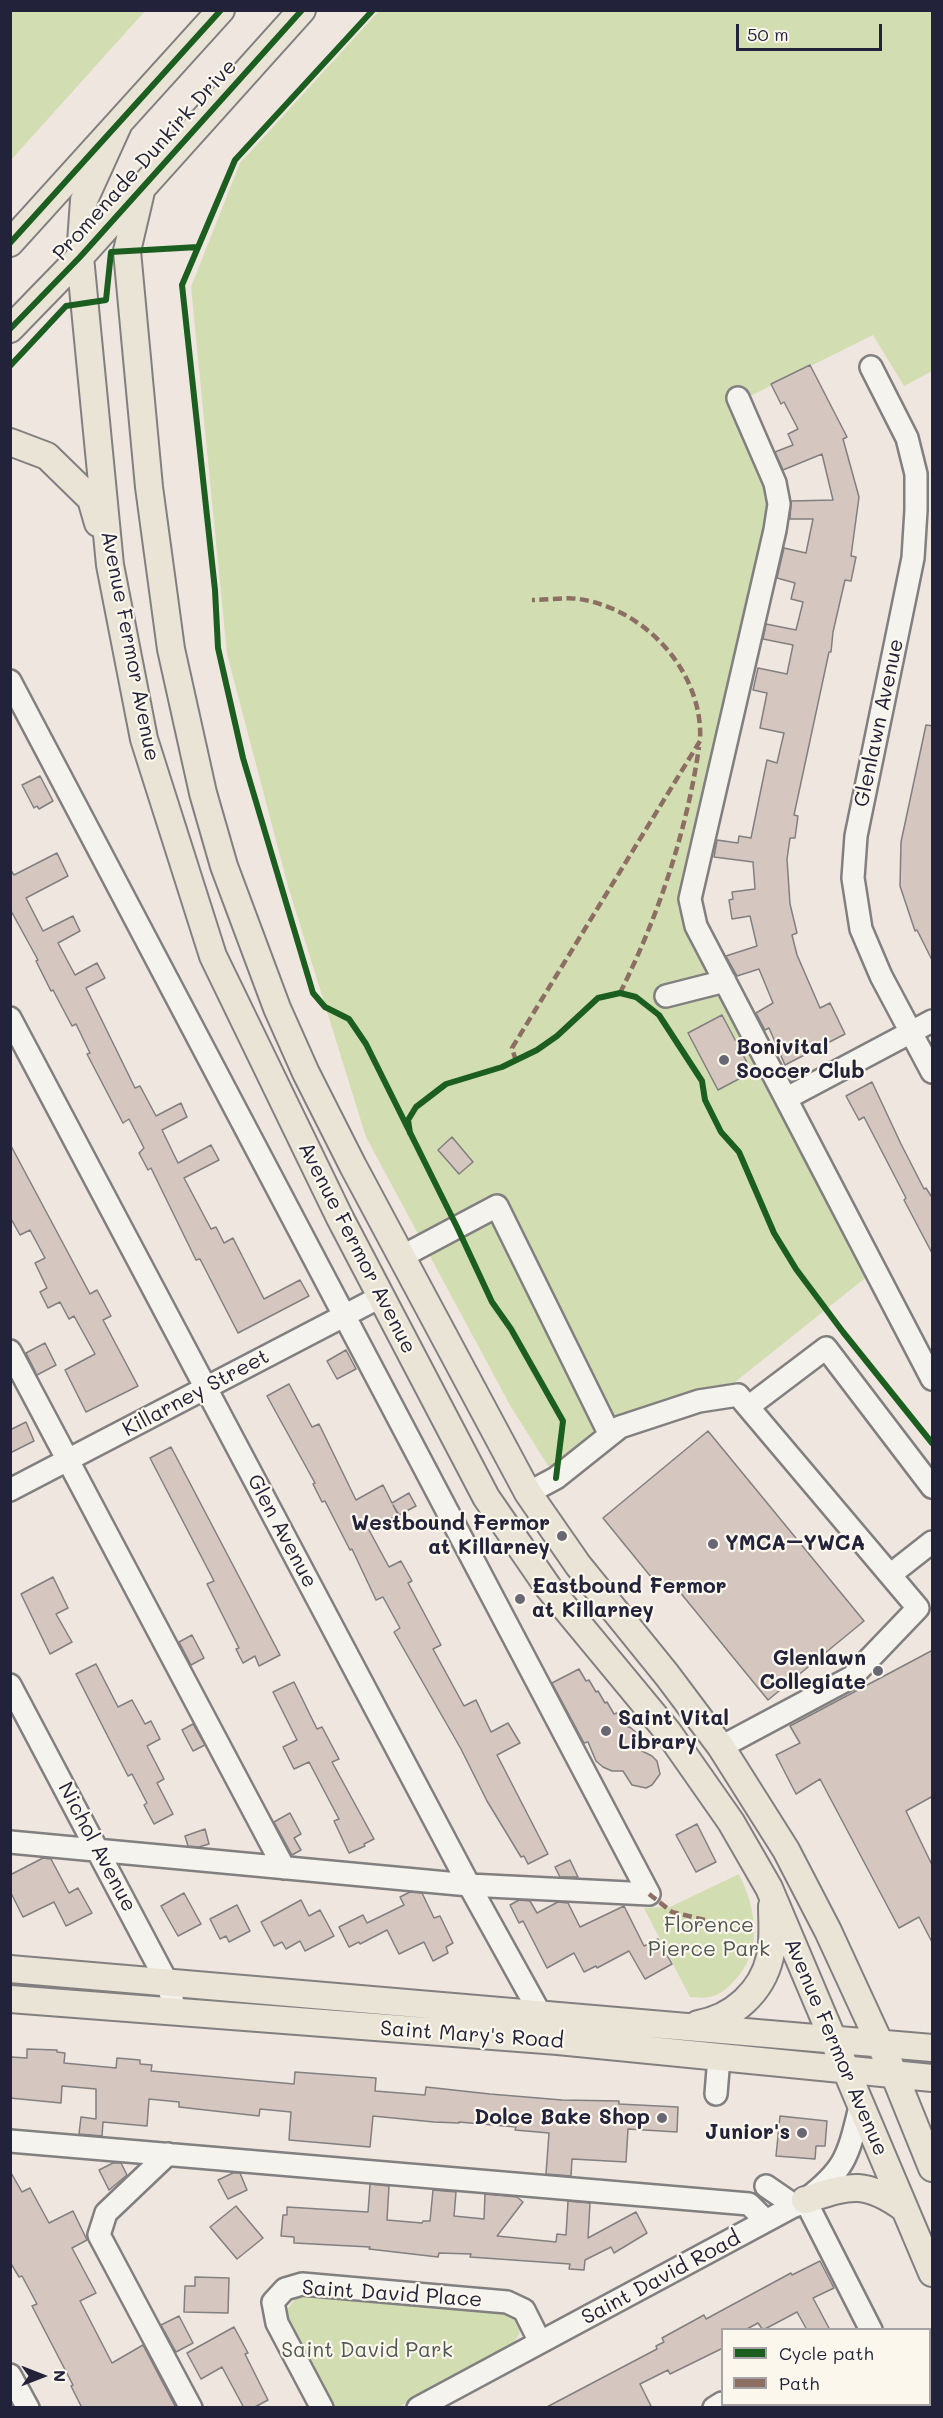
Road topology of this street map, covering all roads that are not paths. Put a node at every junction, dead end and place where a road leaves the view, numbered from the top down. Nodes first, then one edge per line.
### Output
1 (222, 10) edge
2 (302, 10) edge
3 (119, 123) junction
4 (142, 187) junction
5 (10, 243) edge
6 (80, 257) junction
7 (10, 329) edge
8 (871, 367) dead end
9 (738, 398) dead end
10 (10, 442) edge
11 (110, 565) junction
12 (10, 681) edge
13 (159, 785) junction
14 (203, 793) junction
15 (725, 981) junction
16 (666, 996) dead end
17 (10, 1018) edge
18 (933, 1021) edge
19 (912, 1031) junction
20 (933, 1072) edge
21 (787, 1098) junction
22 (401, 1257) junction
23 (382, 1296) junction
24 (344, 1317) junction
25 (10, 1351) edge
26 (933, 1379) edge
27 (205, 1387) junction
28 (748, 1407) junction
29 (610, 1435) junction
30 (69, 1460) junction
31 (933, 1487) edge
32 (10, 1490) edge
33 (528, 1493) junction
34 (933, 1542) edge
35 (890, 1575) junction
36 (10, 1685) edge
37 (721, 1747) junction
38 (10, 1842) edge
39 (99, 1850) junction
40 (284, 1868) junction
41 (469, 1886) junction
42 (769, 1888) junction
43 (10, 1969) edge
44 (167, 1982) junction
45 (10, 1999) edge
46 (177, 2013) junction
47 (538, 2014) junction
48 (680, 2026) junction
49 (832, 2040) junction
50 (558, 2041) junction
51 (880, 2043) junction
52 (933, 2048) edge
53 (719, 2057) junction
54 (846, 2069) junction
55 (894, 2074) junction
56 (933, 2078) edge
57 (717, 2094) dead end
58 (860, 2107) junction
59 (10, 2141) edge
60 (168, 2154) junction
61 (933, 2168) edge
62 (766, 2186) dead end
63 (800, 2203) junction
64 (905, 2209) junction
65 (766, 2221) junction
66 (933, 2273) edge
67 (866, 2328) edge
68 (540, 2342) junction
69 (10, 2375) edge
70 (28, 2408) edge
71 (191, 2408) edge
72 (322, 2408) edge
73 (417, 2408) edge

1 - 3 main road, Promenade Dunkirk Drive
2 - 4 main road, Promenade Dunkirk Drive
3 - 5 main road, Promenade Dunkirk Drive
3 - 6 main road, Avenue Fermor Avenue
4 - 6 main road, Promenade Dunkirk Drive
4 - 14 main road, Avenue Fermor Avenue
6 - 7 main road, Promenade Dunkirk Drive
6 - 11 main road, Avenue Fermor Avenue
8 - 19 street, Glenlawn Avenue
9 - 15 street
10 - 11 main road
11 - 13 main road, Avenue Fermor Avenue
12 - 24 street
13 - 14 main road
13 - 23 main road, Avenue Fermor Avenue
14 - 22 main road, Avenue Fermor Avenue
15 - 16 street
15 - 21 street
17 - 27 street, Glen Avenue
18 - 19 street
19 - 20 street, Glenlawn Avenue
19 - 21 street
21 - 26 street
22 - 29 street
22 - 33 main road, Avenue Fermor Avenue
23 - 24 street, Killarney Street
23 - 42 main road, Avenue Fermor Avenue
24 - 27 street, Killarney Street
24 - 41 street
25 - 30 street
27 - 30 street, Killarney Street
27 - 41 street, Glen Avenue
28 - 29 street
28 - 31 street
28 - 35 street
29 - 33 street
30 - 32 street, Killarney Street
30 - 40 street
33 - 37 main road, Avenue Fermor Avenue
34 - 35 street
35 - 37 street
36 - 39 street, Nichol Avenue
37 - 51 main road, Avenue Fermor Avenue
38 - 39 street
39 - 40 street
39 - 44 street, Nichol Avenue
40 - 41 street
41 - 47 street, Glen Avenue
42 - 48 main road
42 - 49 main road, Avenue Fermor Avenue
43 - 44 main road, Saint Mary's Road
44 - 46 street, Nichol Avenue
44 - 47 main road, Saint Mary's Road
45 - 46 main road, Saint Mary's Road
46 - 50 main road, Saint Mary's Road
47 - 48 main road, Saint Mary's Road
47 - 50 street, Glen Avenue
48 - 49 main road, Saint Mary's Road
49 - 51 main road, Saint Mary's Road
49 - 54 main road, Avenue Fermor Avenue
50 - 53 main road, Saint Mary's Road
51 - 52 main road, Saint Mary's Road
51 - 55 main road, Avenue Fermor Avenue
53 - 54 main road, Saint Mary's Road
53 - 57 street
54 - 55 main road, Saint Mary's Road
54 - 58 main road, Avenue Fermor Avenue
55 - 56 main road, Saint Mary's Road
55 - 61 main road, Avenue Fermor Avenue
58 - 63 street, Saint David Road
58 - 64 main road, Avenue Fermor Avenue
59 - 60 street
60 - 65 street
60 - 71 street
62 - 63 street
63 - 64 main road
63 - 65 street, Saint David Road
63 - 67 street
64 - 66 main road, Avenue Fermor Avenue
65 - 68 street, Saint David Road
68 - 72 street, Saint David Place
68 - 73 street, Saint David Road
69 - 70 street

